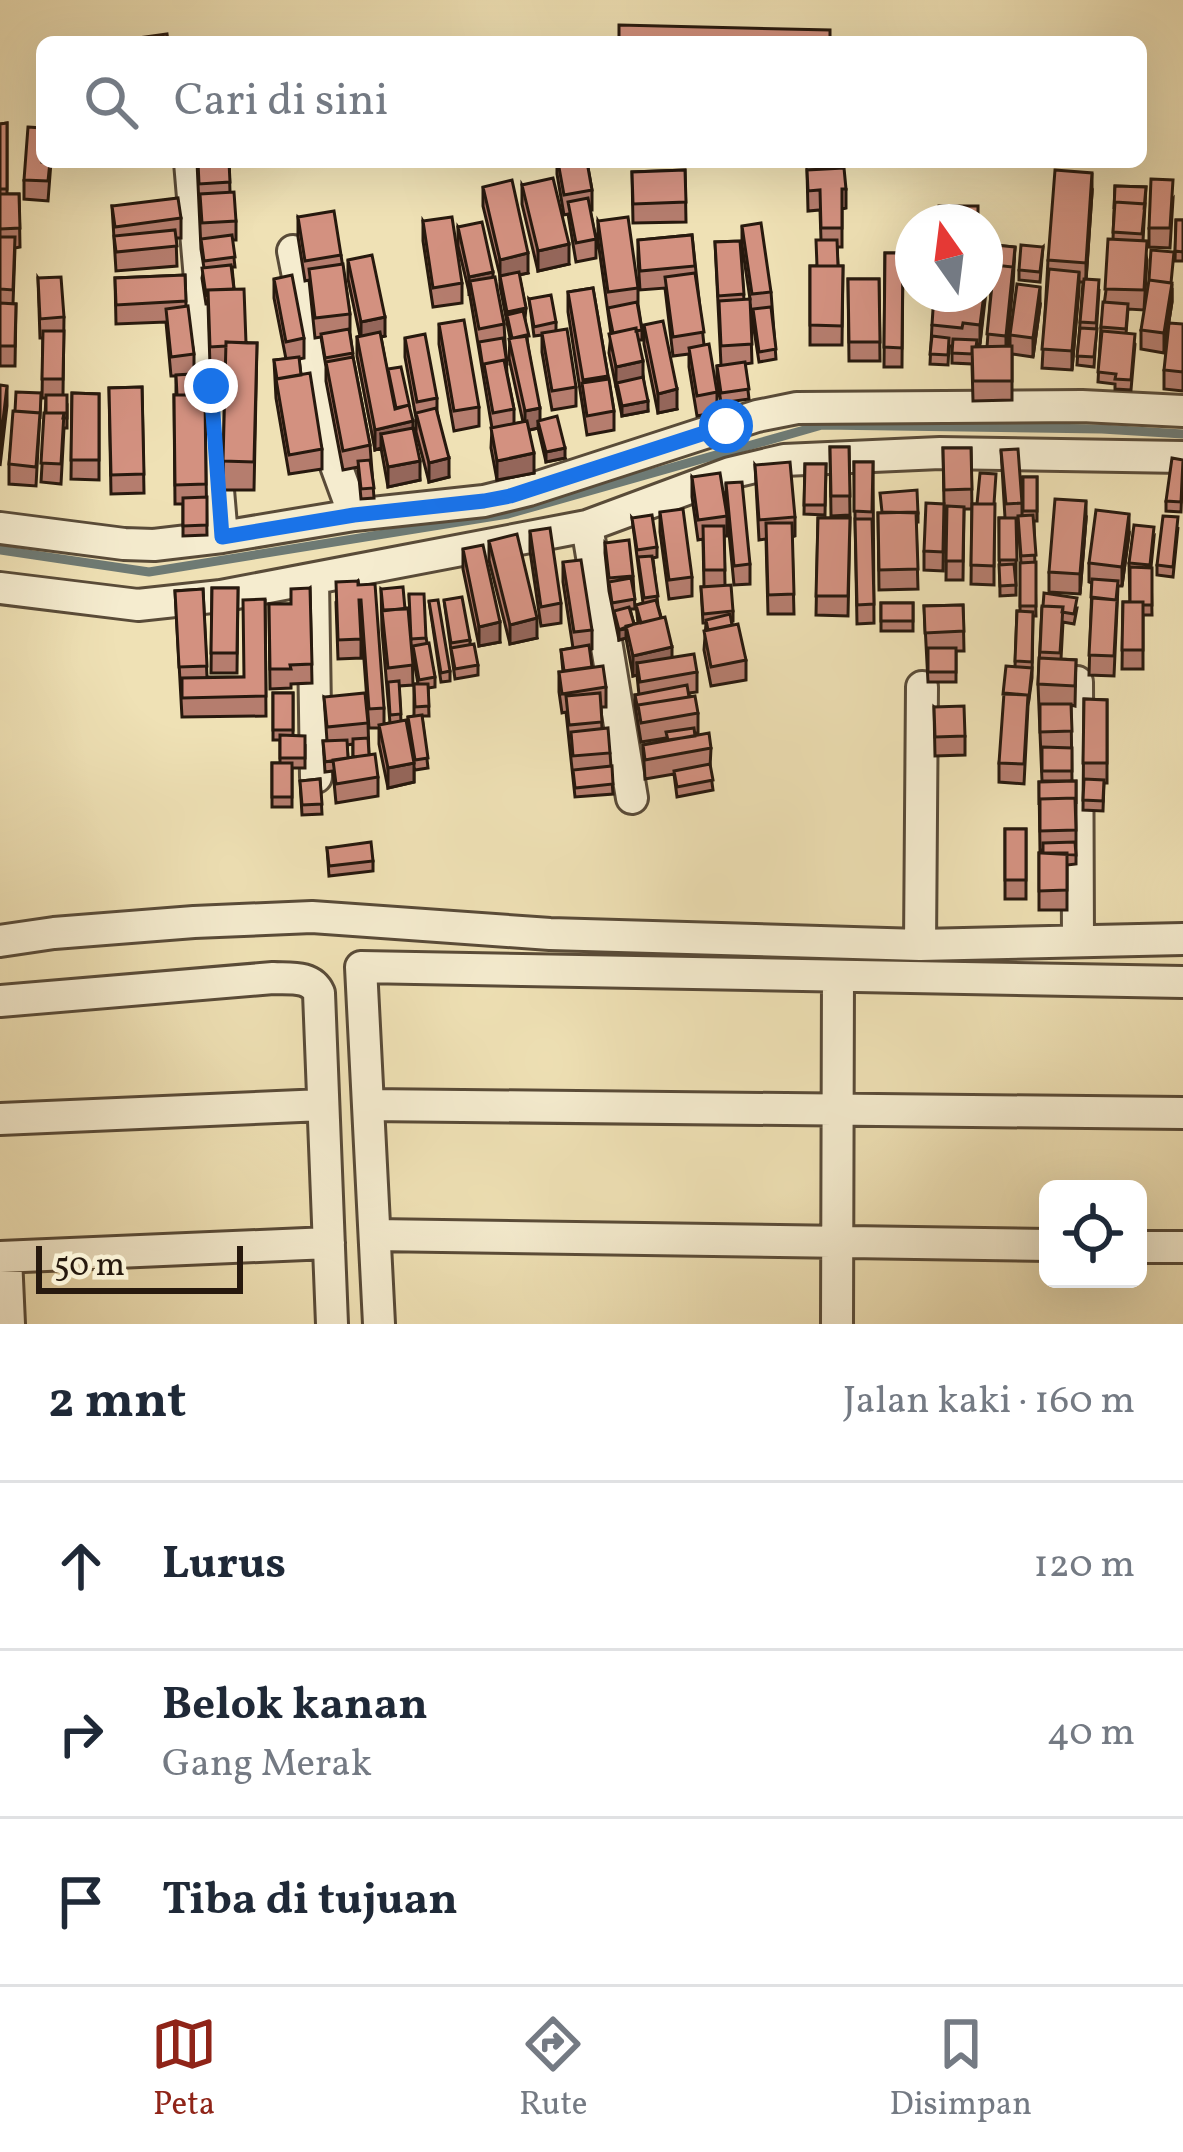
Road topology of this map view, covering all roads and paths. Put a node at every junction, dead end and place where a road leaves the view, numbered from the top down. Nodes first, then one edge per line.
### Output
1 (191, 168) edge
2 (292, 251) dead end
3 (1183, 411) edge
4 (1183, 457) edge
5 (354, 515) junction
6 (587, 526) junction
7 (0, 528) edge
8 (222, 537) junction
9 (313, 580) junction
10 (0, 588) edge
11 (1077, 682) edge
12 (922, 687) dead end
13 (316, 777) edge
14 (632, 799) dead end
15 (1183, 939) edge
16 (1078, 940) junction
17 (0, 941) edge
18 (920, 945) junction
19 (838, 976) junction
20 (1183, 982) edge
21 (0, 1000) edge
22 (323, 1105) junction
23 (368, 1105) junction
24 (838, 1110) junction
25 (1183, 1113) edge
26 (0, 1119) edge
27 (375, 1235) junction
28 (837, 1242) junction
29 (328, 1243) junction
30 (1039, 1245) edge
31 (1147, 1246) edge
32 (1183, 1247) edge
33 (3, 1257) edge
34 (9, 1324) edge
35 (332, 1324) edge
36 (380, 1324) edge
37 (837, 1324) edge

1 - 8 street
2 - 5 street
3 - 5 street
4 - 6 street
5 - 8 street
6 - 9 street
6 - 14 street
7 - 8 street
9 - 10 street
9 - 13 street
11 - 16 street
12 - 18 street
15 - 16 street
16 - 18 street
17 - 18 street
19 - 20 street
19 - 23 street
19 - 24 street
21 - 22 street
22 - 26 street
22 - 29 street
23 - 24 street
23 - 27 street
24 - 25 street
24 - 28 street
27 - 28 street
27 - 36 street
28 - 30 street
28 - 37 street
29 - 33 street
29 - 35 street
31 - 32 street
33 - 34 street

